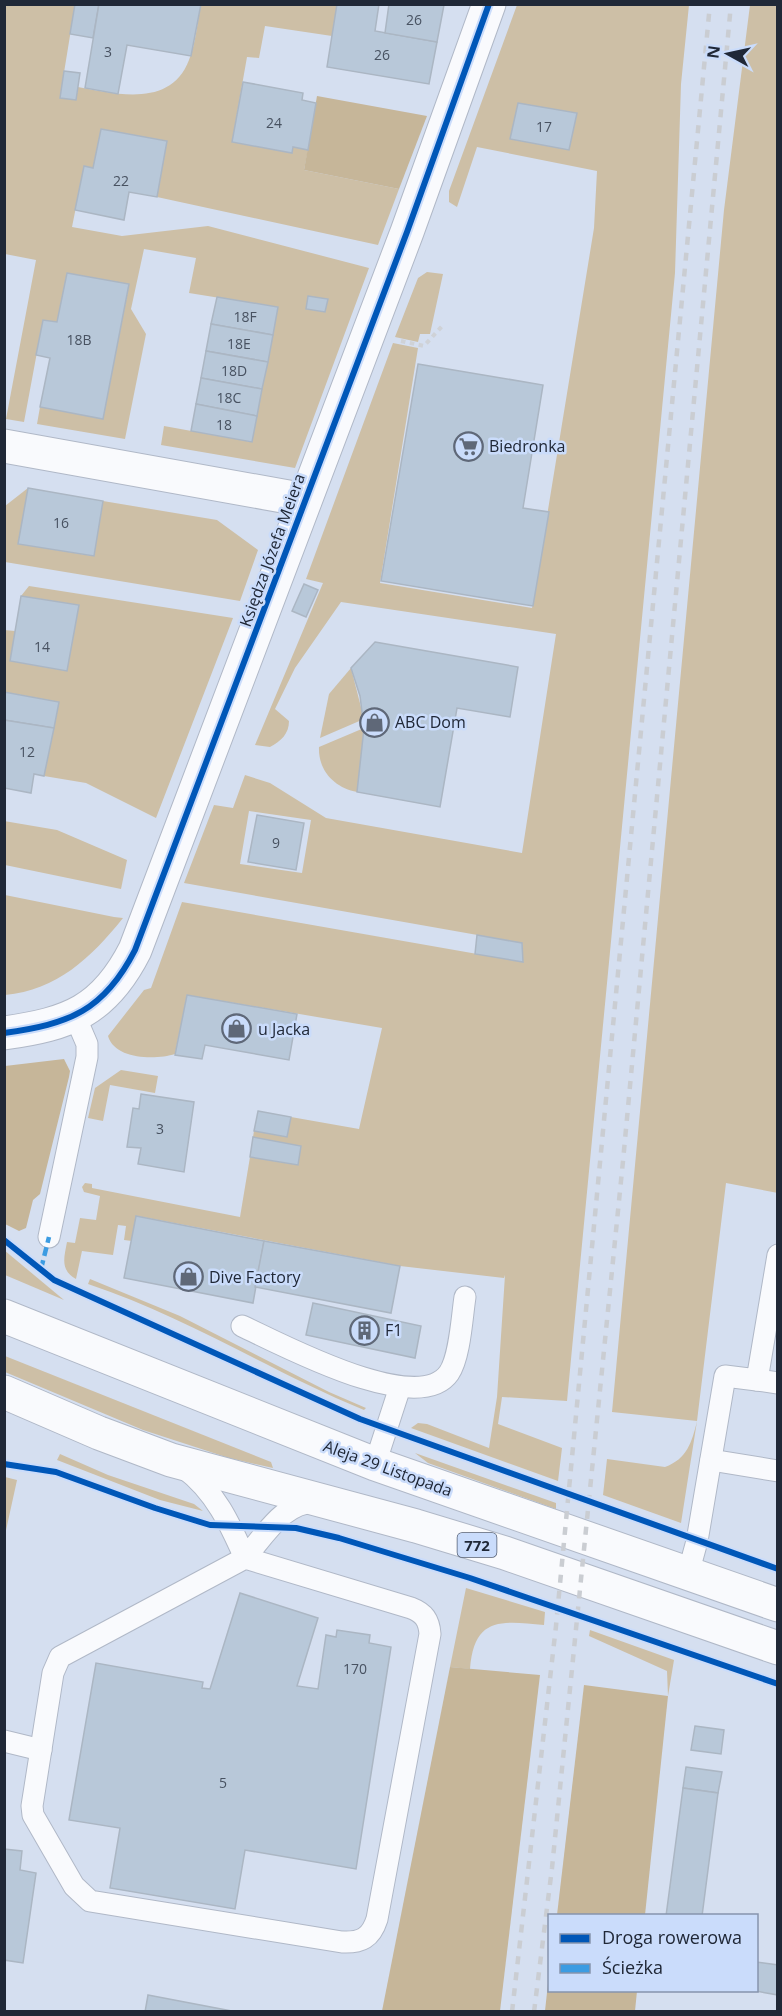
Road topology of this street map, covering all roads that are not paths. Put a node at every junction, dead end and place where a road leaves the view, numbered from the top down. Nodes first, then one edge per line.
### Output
1 (489, 4) edge
2 (4, 446) edge
3 (305, 500) junction
4 (75, 1016) junction
5 (4, 1033) edge
6 (49, 1237) dead end
7 (777, 1255) edge
8 (465, 1297) dead end
9 (4, 1316) edge
10 (242, 1326) dead end
11 (767, 1381) edge
12 (400, 1387) junction
13 (4, 1392) edge
14 (171, 1460) junction
15 (711, 1460) junction
16 (375, 1464) junction
17 (777, 1471) edge
18 (328, 1503) junction
19 (245, 1558) junction
20 (688, 1574) junction
21 (777, 1605) edge
22 (777, 1648) edge
23 (4, 1742) edge
24 (41, 1750) junction

1 - 3 main road, Księdza Józefa Meiera
2 - 3 main road, Księdza Józefa Meiera
3 - 4 main road, Księdza Józefa Meiera
4 - 5 main road, Księdza Józefa Meiera
4 - 6 lane
7 - 11 lane
8 - 12 lane
9 - 16 main road, Aleja 29 Listopada / 772
10 - 12 lane
11 - 15 lane
12 - 16 lane
13 - 14 main road, 772
14 - 18 main road, 772
14 - 19 lane
15 - 17 lane
15 - 20 lane
16 - 20 main road, Aleja 29 Listopada / 772
18 - 19 lane
18 - 22 main road, 772
19 - 24 lane
19 - 24 lane
20 - 21 main road, Aleja 29 Listopada / 772
23 - 24 lane

